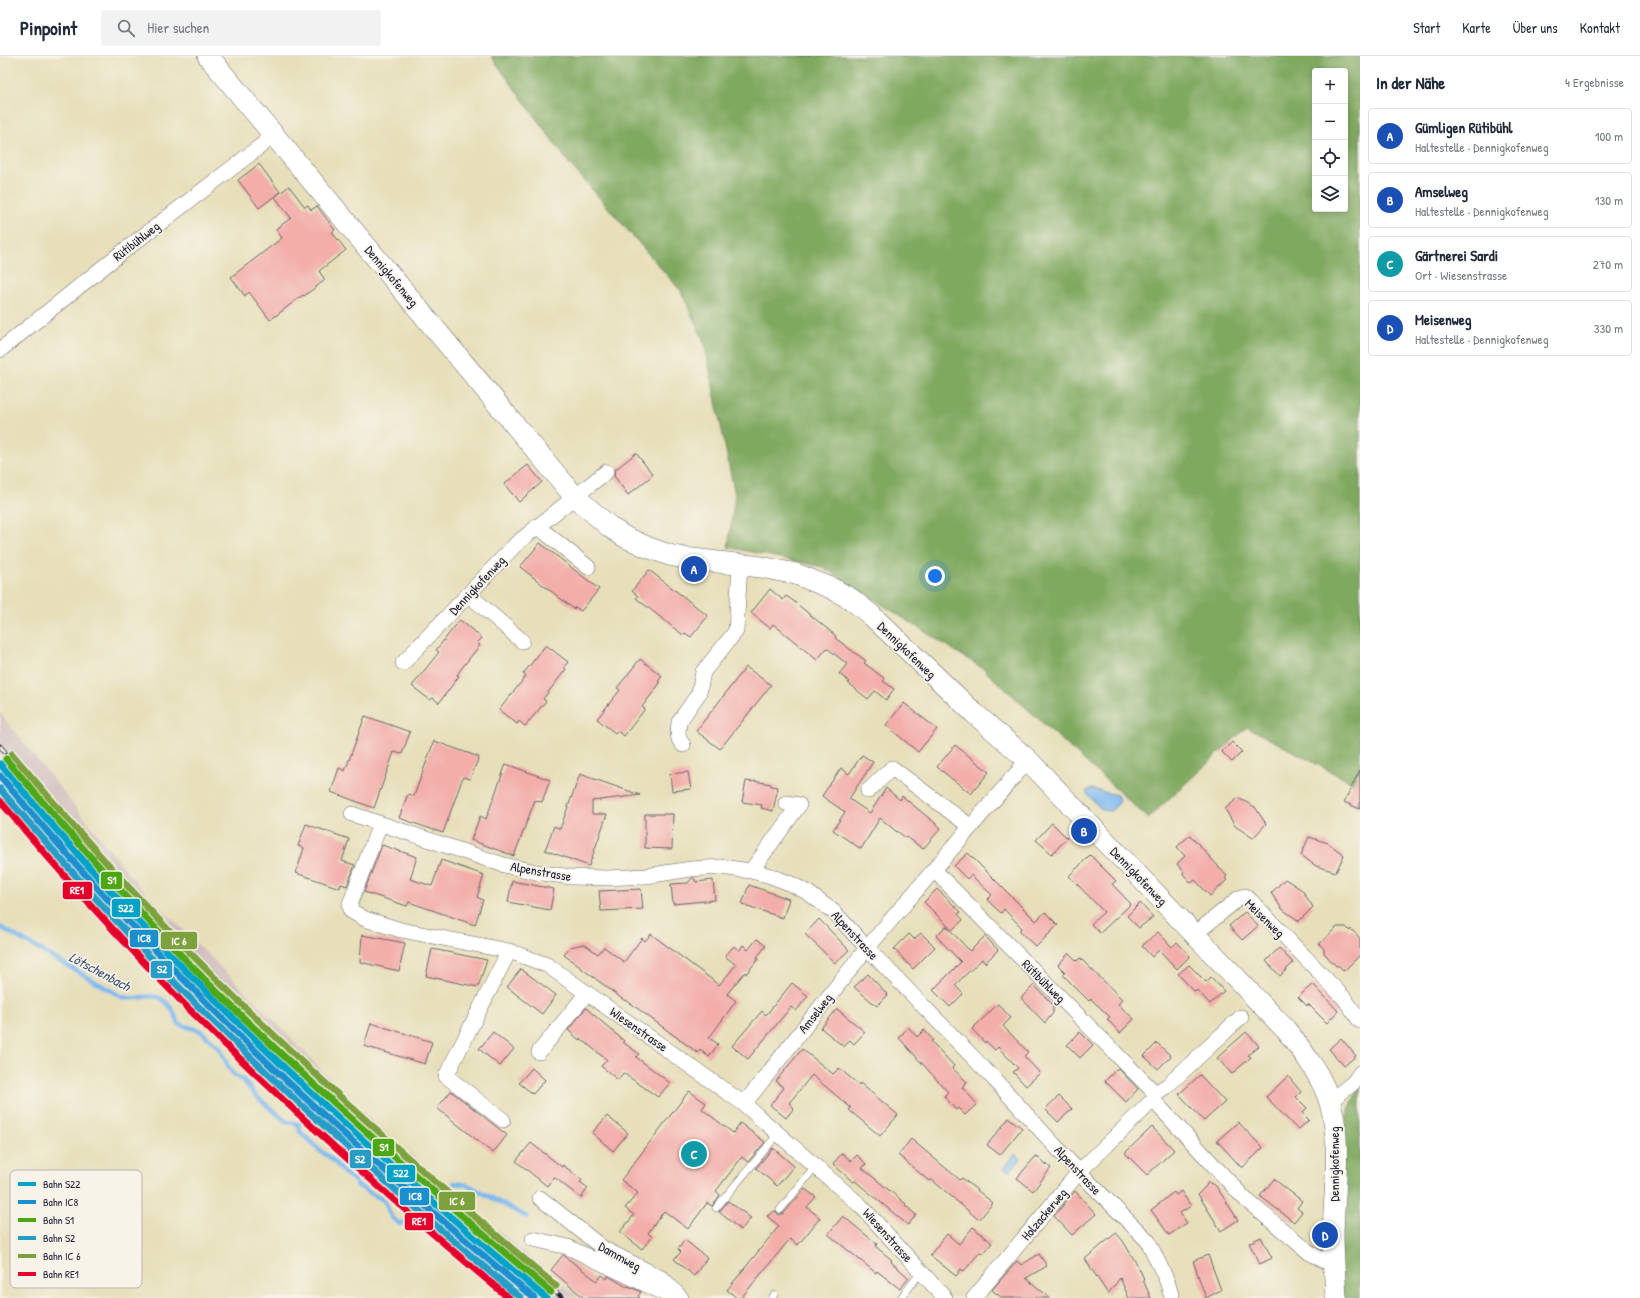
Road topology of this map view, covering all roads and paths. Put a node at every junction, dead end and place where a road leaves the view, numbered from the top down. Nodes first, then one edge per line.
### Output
1 (208, 56) edge
2 (275, 136) junction
3 (0, 350) edge
4 (606, 472) dead end
5 (574, 496) junction
6 (537, 526) junction
7 (740, 565) junction
8 (588, 567) dead end
9 (468, 594) junction
10 (522, 641) dead end
11 (403, 663) dead end
12 (683, 745) dead end
13 (1028, 760) junction
14 (868, 791) dead end
15 (786, 803) dead end
16 (352, 814) dead end
17 (380, 824) junction
18 (971, 826) junction
19 (934, 870) junction
20 (751, 871) junction
21 (1195, 934) junction
22 (867, 948) junction
23 (509, 951) junction
24 (587, 993) junction
25 (1241, 1017) dead end
26 (1360, 1021) edge
27 (539, 1052) dead end
28 (1360, 1073) edge
29 (1154, 1096) junction
30 (1330, 1101) junction
31 (744, 1104) junction
32 (503, 1120) dead end
33 (778, 1134) junction
34 (816, 1166) junction
35 (1079, 1172) junction
36 (540, 1198) dead end
37 (716, 1208) dead end
38 (780, 1210) dead end
39 (533, 1239) dead end
40 (1334, 1266) junction
41 (921, 1272) junction
42 (980, 1296) edge
43 (674, 1298) edge
44 (681, 1298) edge
45 (901, 1298) edge
46 (945, 1298) edge
47 (1172, 1298) edge
48 (1336, 1298) edge

1 - 2 street, Dennigkofenweg
2 - 3 street, Rütibühlweg
2 - 5 street, Dennigkofenweg
4 - 5 street
5 - 6 street, Dennigkofenweg
5 - 7 street, Dennigkofenweg
6 - 8 street
6 - 9 street, Dennigkofenweg
7 - 12 street
7 - 13 street, Dennigkofenweg
9 - 10 street
9 - 11 street, Dennigkofenweg
13 - 18 street, Amselweg
13 - 21 street, Dennigkofenweg
14 - 18 street
15 - 20 street
16 - 17 street, Alpenstrasse
17 - 20 street, Alpenstrasse
17 - 23 street, Wiesenstrasse
18 - 19 street, Amselweg
19 - 22 street, Amselweg
19 - 29 street, Rütibühlweg
20 - 22 street, Alpenstrasse
21 - 26 street, Meisenweg
21 - 30 street, Dennigkofenweg
22 - 31 street, Amselweg
22 - 35 street, Alpenstrasse
23 - 24 street, Wiesenstrasse
23 - 32 street
24 - 27 street
24 - 31 street, Wiesenstrasse
25 - 29 street, Holzackerweg
28 - 30 street
29 - 35 street, Holzackerweg
29 - 40 street
30 - 40 street, Dennigkofenweg
31 - 33 street, Wiesenstrasse
33 - 34 street, Wiesenstrasse
33 - 37 lane
34 - 38 lane
34 - 41 street, Wiesenstrasse
35 - 42 street, Holzackerweg
35 - 47 street, Alpenstrasse
36 - 44 street, Dammweg
39 - 43 street
40 - 48 street, Dennigkofenweg
41 - 45 lane
41 - 46 street, Wiesenstrasse

